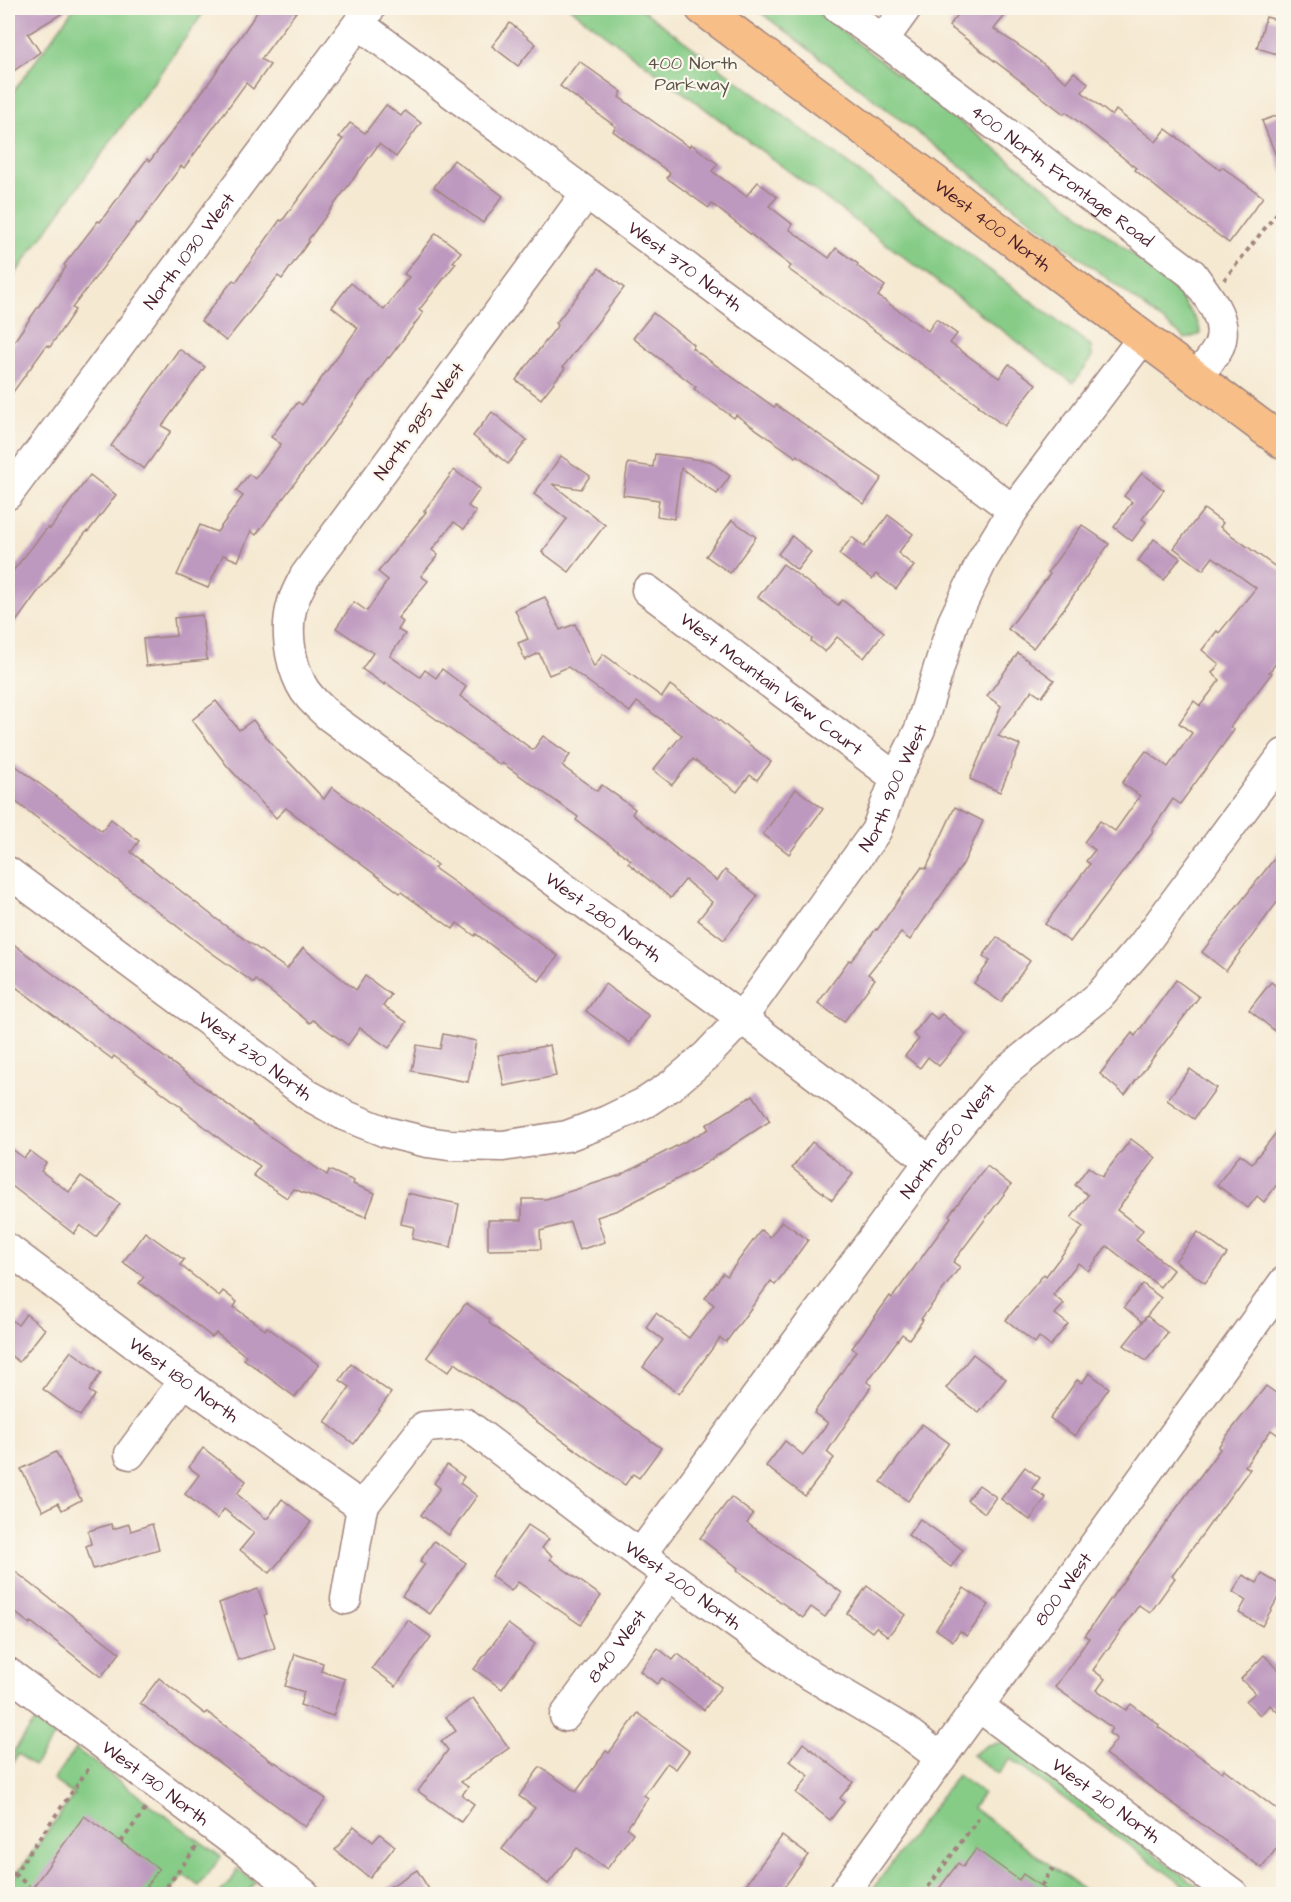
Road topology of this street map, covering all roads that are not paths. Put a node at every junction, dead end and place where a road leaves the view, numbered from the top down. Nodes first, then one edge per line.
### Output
1 (702, 8) edge
2 (838, 8) edge
3 (906, 8) edge
4 (365, 16) edge
5 (883, 40) junction
6 (586, 194) junction
7 (1142, 339) junction
8 (1197, 377) junction
9 (1284, 443) edge
10 (8, 494) edge
11 (1013, 510) junction
12 (647, 590) dead end
13 (293, 662) joint
14 (1284, 754) edge
15 (896, 778) junction
16 (8, 872) edge
17 (741, 1019) junction
18 (540, 1141) joint
19 (930, 1161) junction
20 (8, 1249) edge
21 (1284, 1282) edge
22 (1274, 1315) edge
23 (184, 1381) junction
24 (130, 1454) dead end
25 (362, 1507) junction
26 (640, 1555) junction
27 (669, 1575) junction
28 (346, 1599) dead end
29 (8, 1673) edge
30 (978, 1706) junction
31 (565, 1716) dead end
32 (940, 1758) junction
33 (304, 1894) edge
34 (843, 1894) edge
35 (1233, 1894) edge

1 - 7 main road, West 400 North
2 - 5 street, 400 North Frontage Road
3 - 5 street
4 - 6 street, West 370 North
4 - 10 street, North 1030 West
5 - 8 street, 400 North Frontage Road
6 - 11 street, West 370 North
6 - 13 street, North 985 West
7 - 8 main road, West 400 North
7 - 11 street, North 900 West
8 - 9 main road, West 400 North
11 - 15 street, North 900 West
12 - 15 street, West Mountain View Court
13 - 17 street, West 280 North
14 - 19 street, North 850 West
15 - 17 street, North 900 West
16 - 18 street, West 230 North
17 - 18 street, North 900 West
17 - 19 street, West 280 North
19 - 26 street, North 850 West
20 - 23 street, West 180 North
21 - 22 street, 800 West
22 - 30 street, 800 West
23 - 24 street
23 - 25 street, West 180 North
25 - 26 street, West 200 North
25 - 28 street
26 - 27 street, West 200 North
27 - 31 street, 840 West
27 - 32 street, West 200 North
29 - 33 street, West 130 North
30 - 32 street, 800 West
30 - 35 street, West 210 North
32 - 34 street, 800 West

